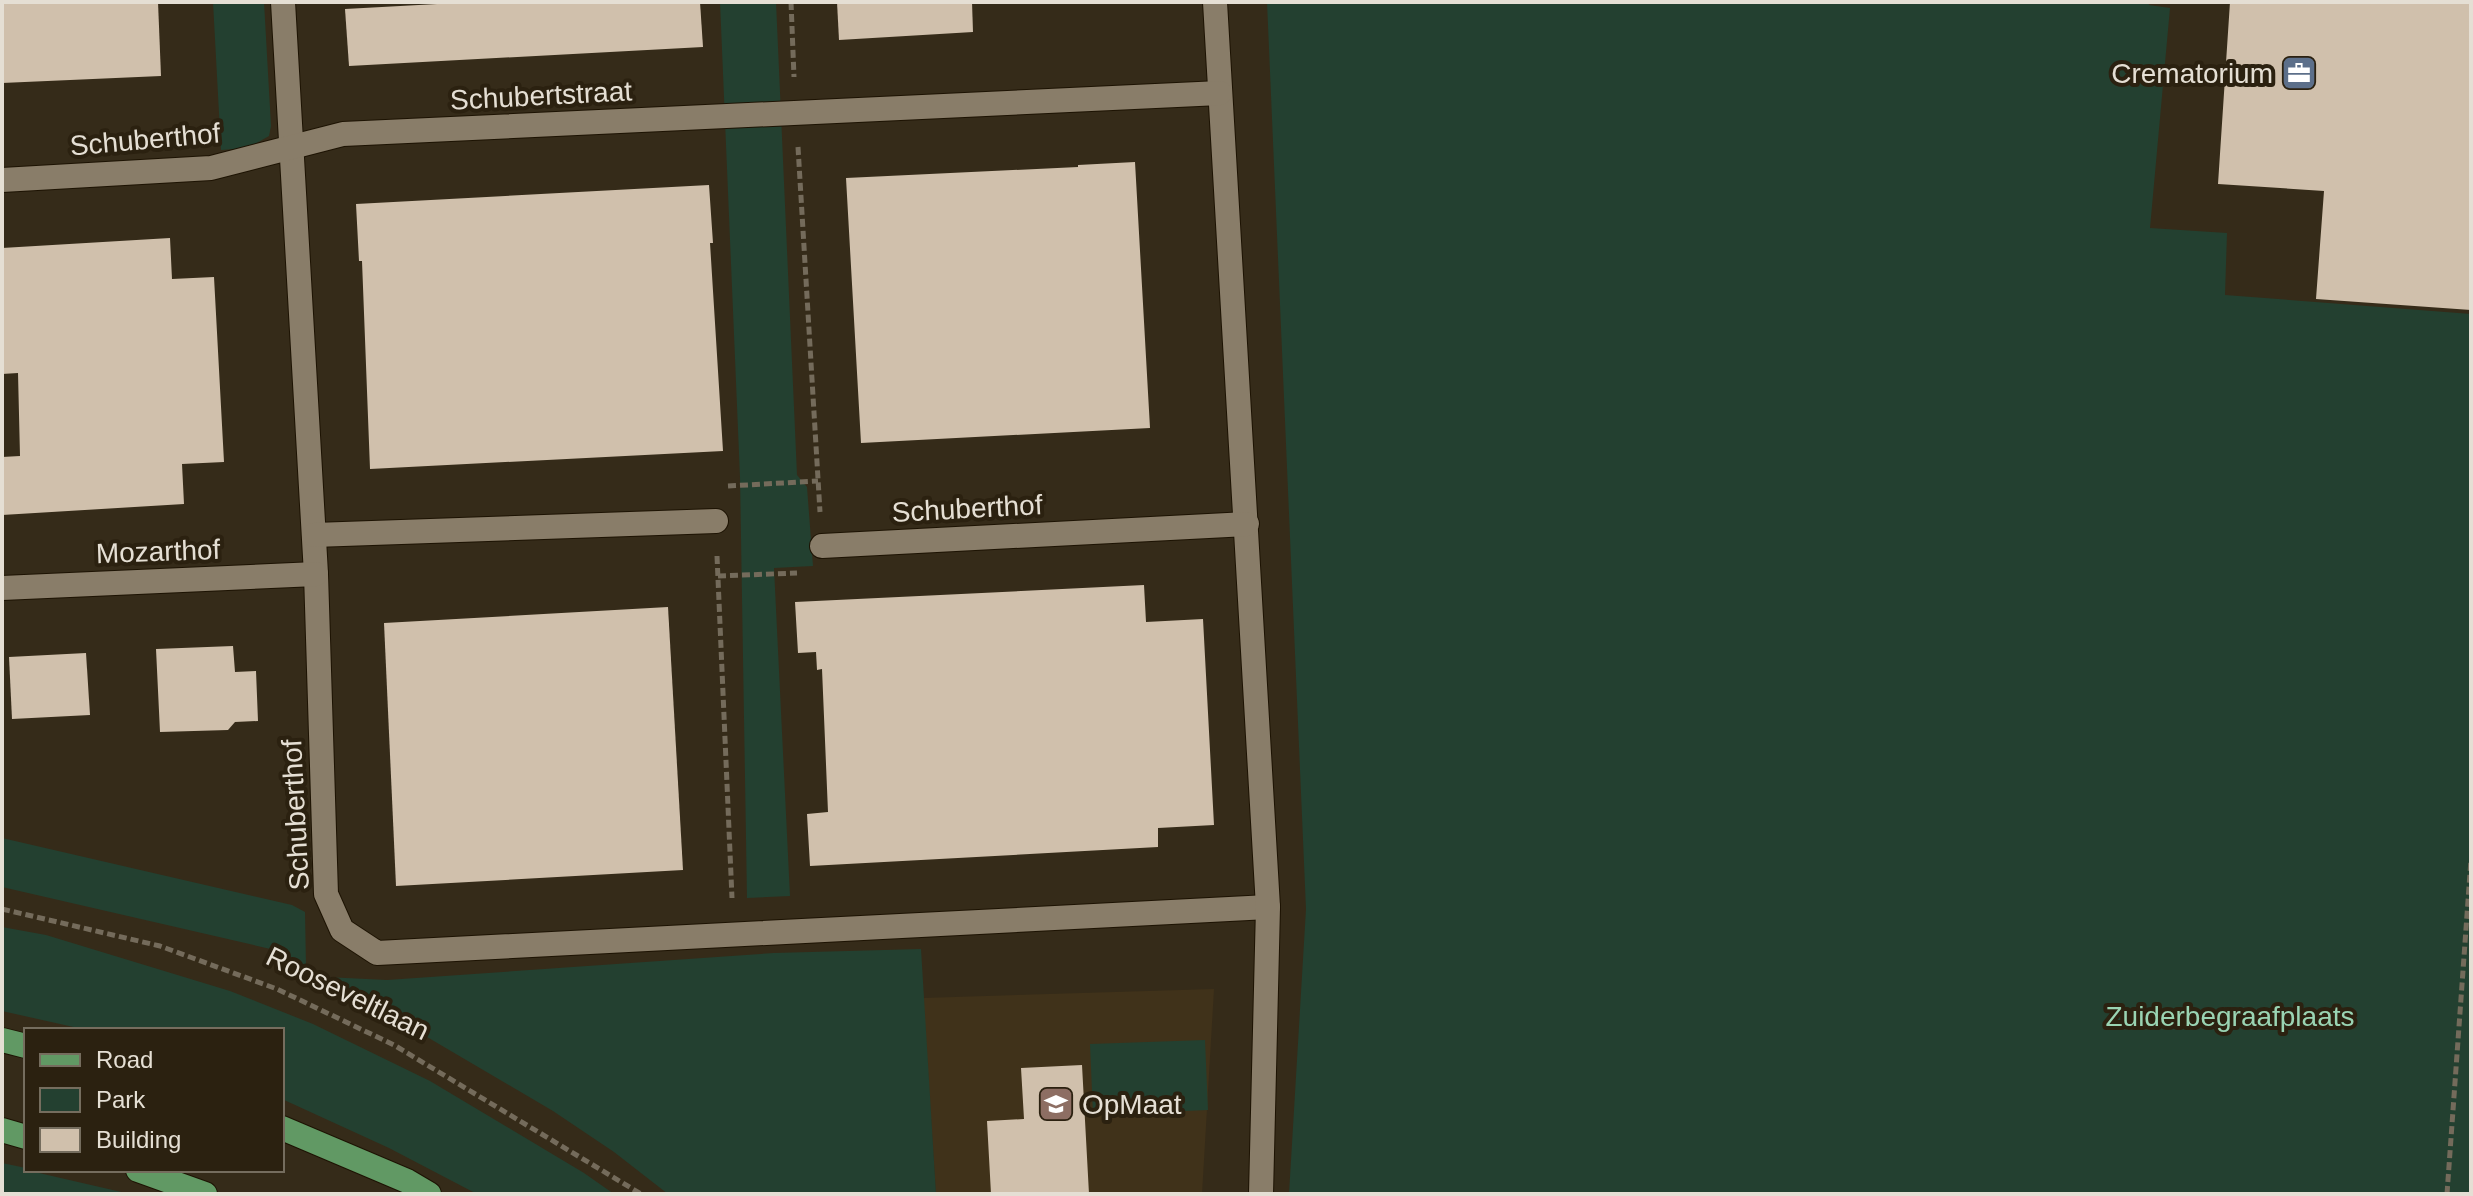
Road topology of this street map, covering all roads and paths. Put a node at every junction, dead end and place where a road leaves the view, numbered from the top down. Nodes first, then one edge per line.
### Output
1 (283, 2) edge
2 (791, 2) edge
3 (1215, 2) edge
4 (1220, 93) junction
5 (796, 113) junction
6 (291, 149) junction
7 (2, 180) edge
8 (818, 481) junction
9 (716, 521) junction
10 (1247, 524) junction
11 (314, 535) junction
12 (822, 546) junction
13 (316, 574) junction
14 (718, 576) junction
15 (2, 588) edge
16 (2471, 859) edge
17 (1268, 907) junction
18 (2, 909) edge
19 (734, 935) junction
20 (2, 1040) edge
21 (24, 1046) edge
22 (284, 1129) edge
23 (2, 1130) edge
24 (24, 1136) edge
25 (144, 1172) edge
26 (205, 1194) edge
27 (429, 1194) edge
28 (641, 1194) edge
29 (1261, 1194) edge
30 (2447, 1194) edge

1 - 6 street, Schuberthof
2 - 5 path
3 - 4 street
4 - 5 street, Schubertstraat
4 - 10 street
5 - 6 street, Schubertstraat
5 - 8 path
6 - 7 street, Schuberthof
6 - 11 street, Schuberthof
8 - 9 path
8 - 12 path
9 - 11 street
9 - 14 path
10 - 12 street, Schuberthof
10 - 17 street
11 - 13 street, Schuberthof
12 - 14 path
13 - 15 street, Mozarthof
13 - 19 street, Schuberthof
14 - 19 path
16 - 30 path
17 - 19 street, Schuberthof
17 - 29 street
18 - 28 path, Rooseveltlaan
20 - 21 main road
22 - 27 main road
23 - 24 main road
25 - 26 main road

